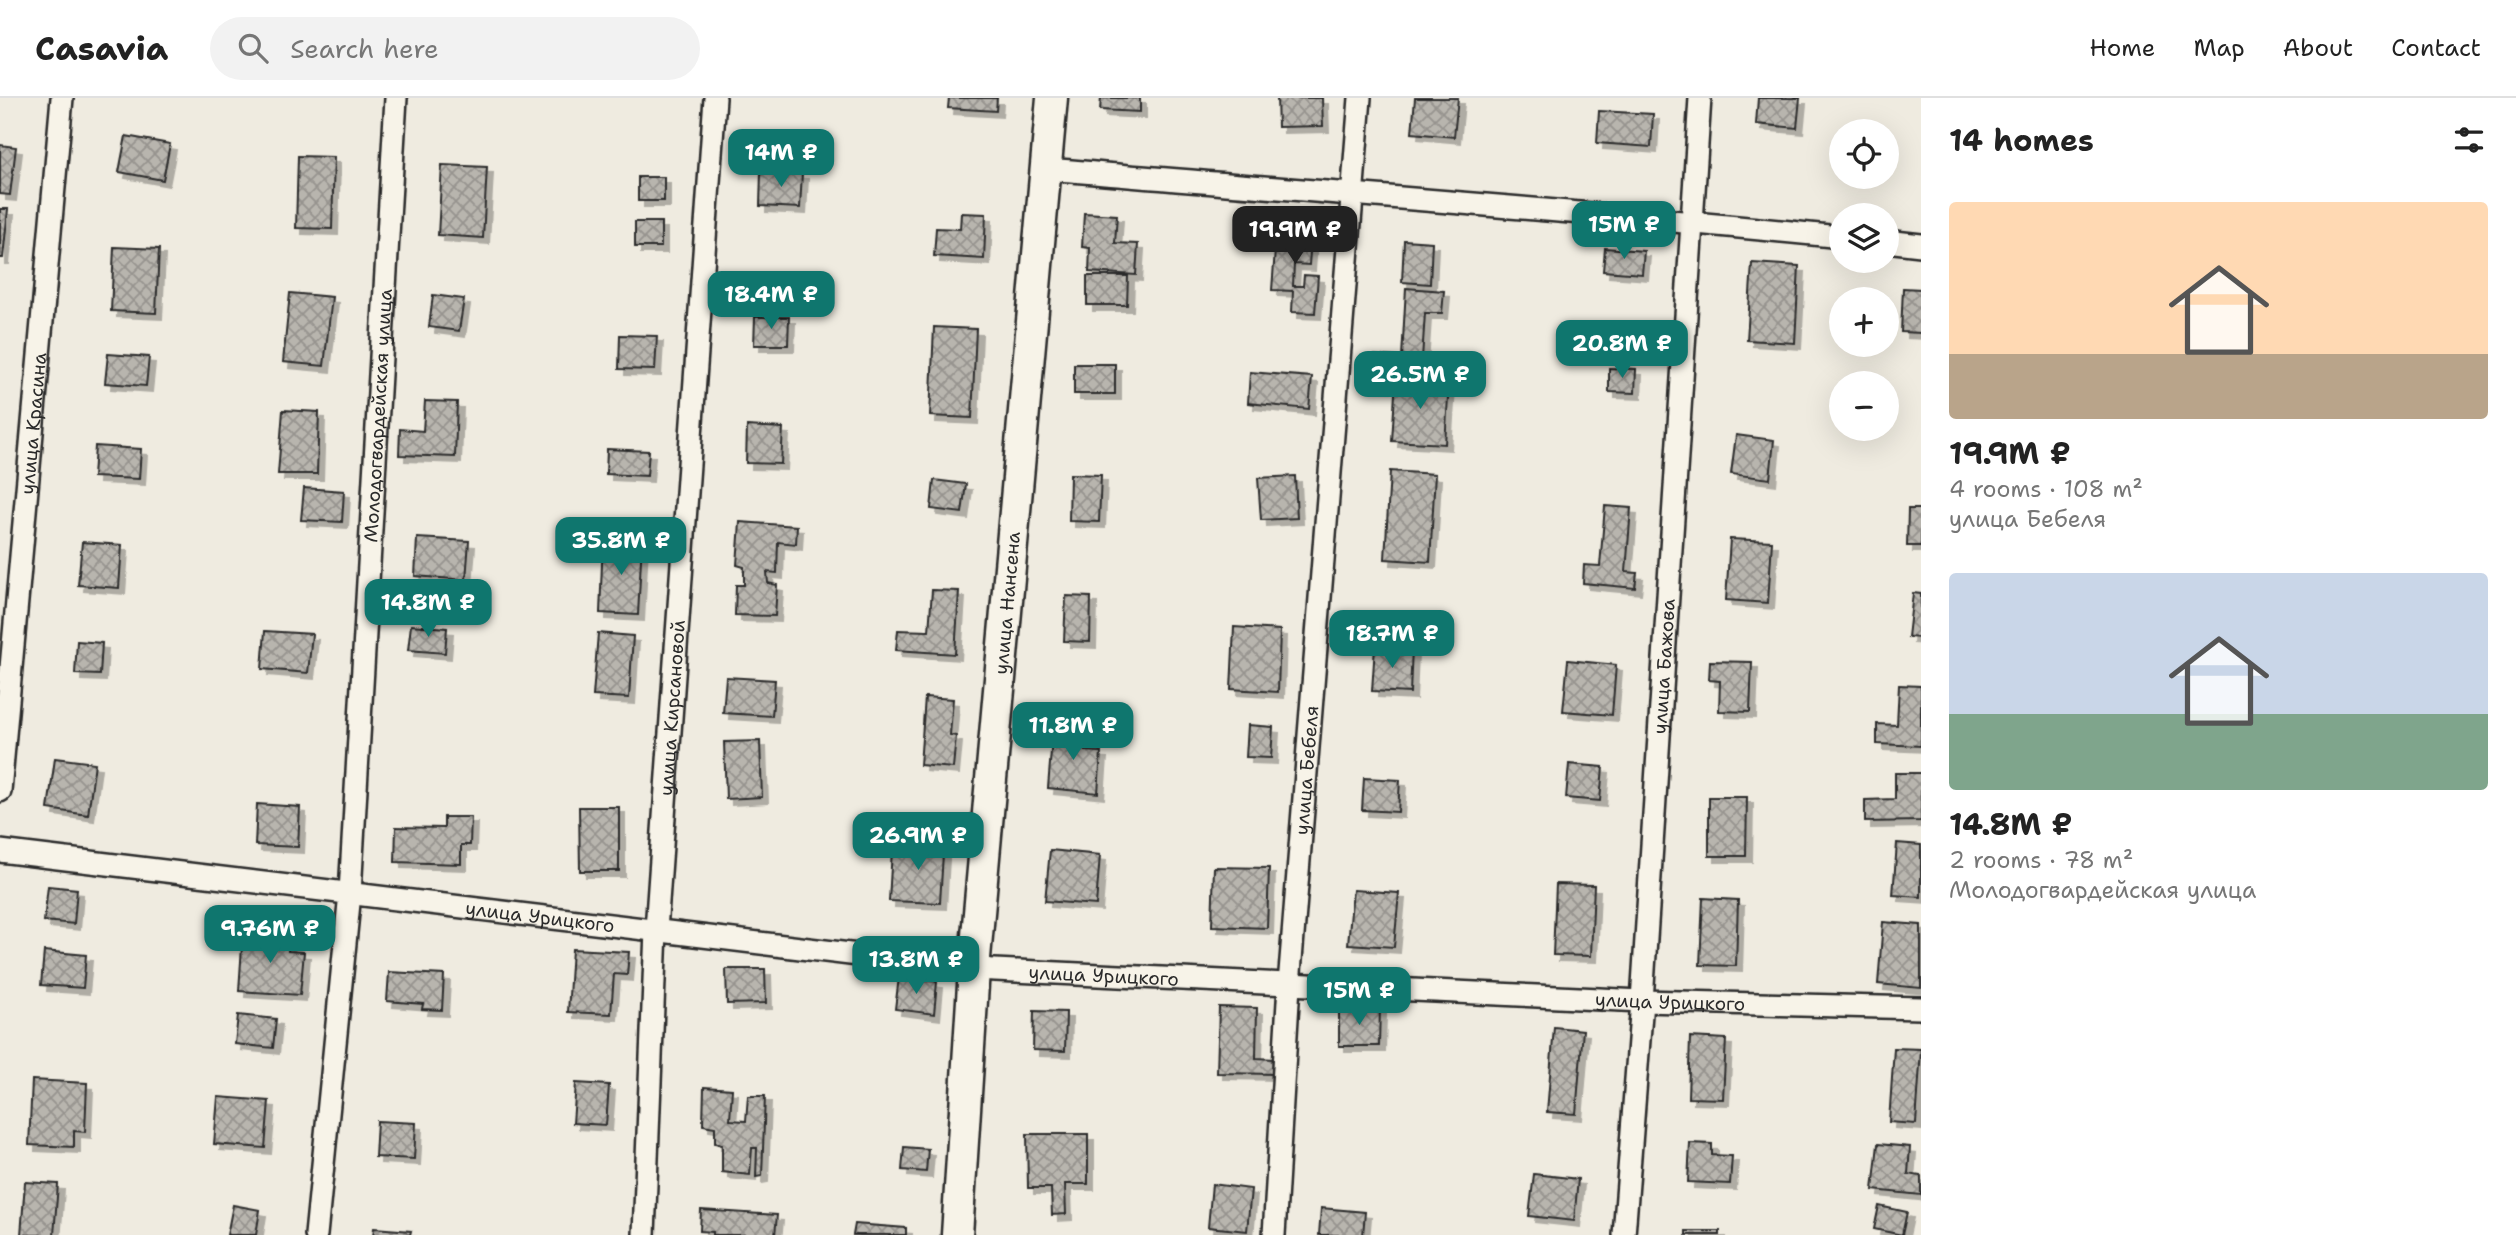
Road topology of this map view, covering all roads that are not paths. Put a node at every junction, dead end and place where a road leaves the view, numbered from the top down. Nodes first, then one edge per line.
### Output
1 (62, 98) edge
2 (396, 98) edge
3 (715, 98) edge
4 (1052, 98) edge
5 (1360, 98) edge
6 (1700, 98) edge
7 (1048, 169) junction
8 (1353, 196) junction
9 (1691, 221) junction
10 (1829, 236) edge
11 (1899, 242) edge
12 (1921, 245) edge
13 (0, 791) edge
14 (0, 851) edge
15 (350, 893) junction
16 (656, 930) junction
17 (974, 969) junction
18 (1289, 985) junction
19 (1642, 1001) junction
20 (1921, 1008) edge
21 (316, 1235) edge
22 (644, 1235) edge
23 (957, 1235) edge
24 (1274, 1235) edge
25 (1624, 1235) edge

1 - 13 street, улица Красина
2 - 15 street, Молодогвардейская улица
3 - 16 street, улица Кирсановой
4 - 7 main road, улица Нансена
5 - 8 street, улица Бебеля
6 - 9 street, улица Бажова
7 - 8 street
7 - 17 main road, улица Нансена
8 - 9 street
8 - 18 street, улица Бебеля
9 - 10 street
9 - 19 street, улица Бажова
11 - 12 street
14 - 15 street, улица Урицкого
15 - 16 street, улица Урицкого
15 - 21 street, Молодогвардейская улица
16 - 17 street, улица Урицкого
16 - 22 street, улица Кирсановой
17 - 18 street, улица Урицкого
17 - 23 main road, улица Нансена
18 - 19 street, улица Урицкого
18 - 24 street, улица Бебеля
19 - 20 street, улица Урицкого
19 - 25 street, улица Бажова

